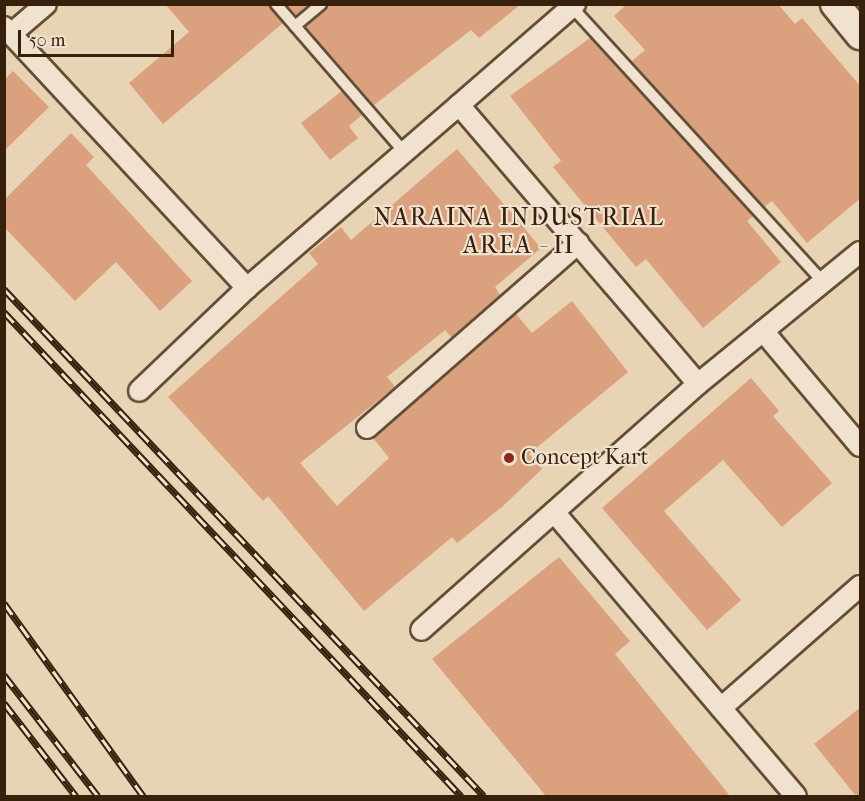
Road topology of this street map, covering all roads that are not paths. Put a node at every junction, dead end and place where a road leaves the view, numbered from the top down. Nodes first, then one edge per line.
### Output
1 (46, 4) edge
2 (276, 4) edge
3 (321, 4) edge
4 (835, 4) edge
5 (574, 6) edge
6 (295, 27) junction
7 (8, 31) edge
8 (861, 35) edge
9 (459, 105) junction
10 (404, 152) junction
11 (578, 243) junction
12 (861, 252) edge
13 (823, 282) junction
14 (247, 288) junction
15 (763, 332) junction
16 (698, 384) junction
17 (139, 391) dead end
18 (367, 428) dead end
19 (861, 446) edge
20 (554, 512) junction
21 (861, 586) edge
22 (421, 630) dead end
23 (721, 708) junction
24 (796, 796) edge

1 - 7 street
2 - 6 lane
3 - 6 lane
4 - 8 main road
5 - 9 street
5 - 13 lane
6 - 10 lane
7 - 14 street
9 - 10 street
9 - 11 street
10 - 14 street
11 - 16 street
11 - 18 street
12 - 13 street
13 - 15 street
14 - 17 street
15 - 16 street
15 - 19 street
16 - 20 street
20 - 22 street
20 - 23 street
21 - 23 street
23 - 24 street

